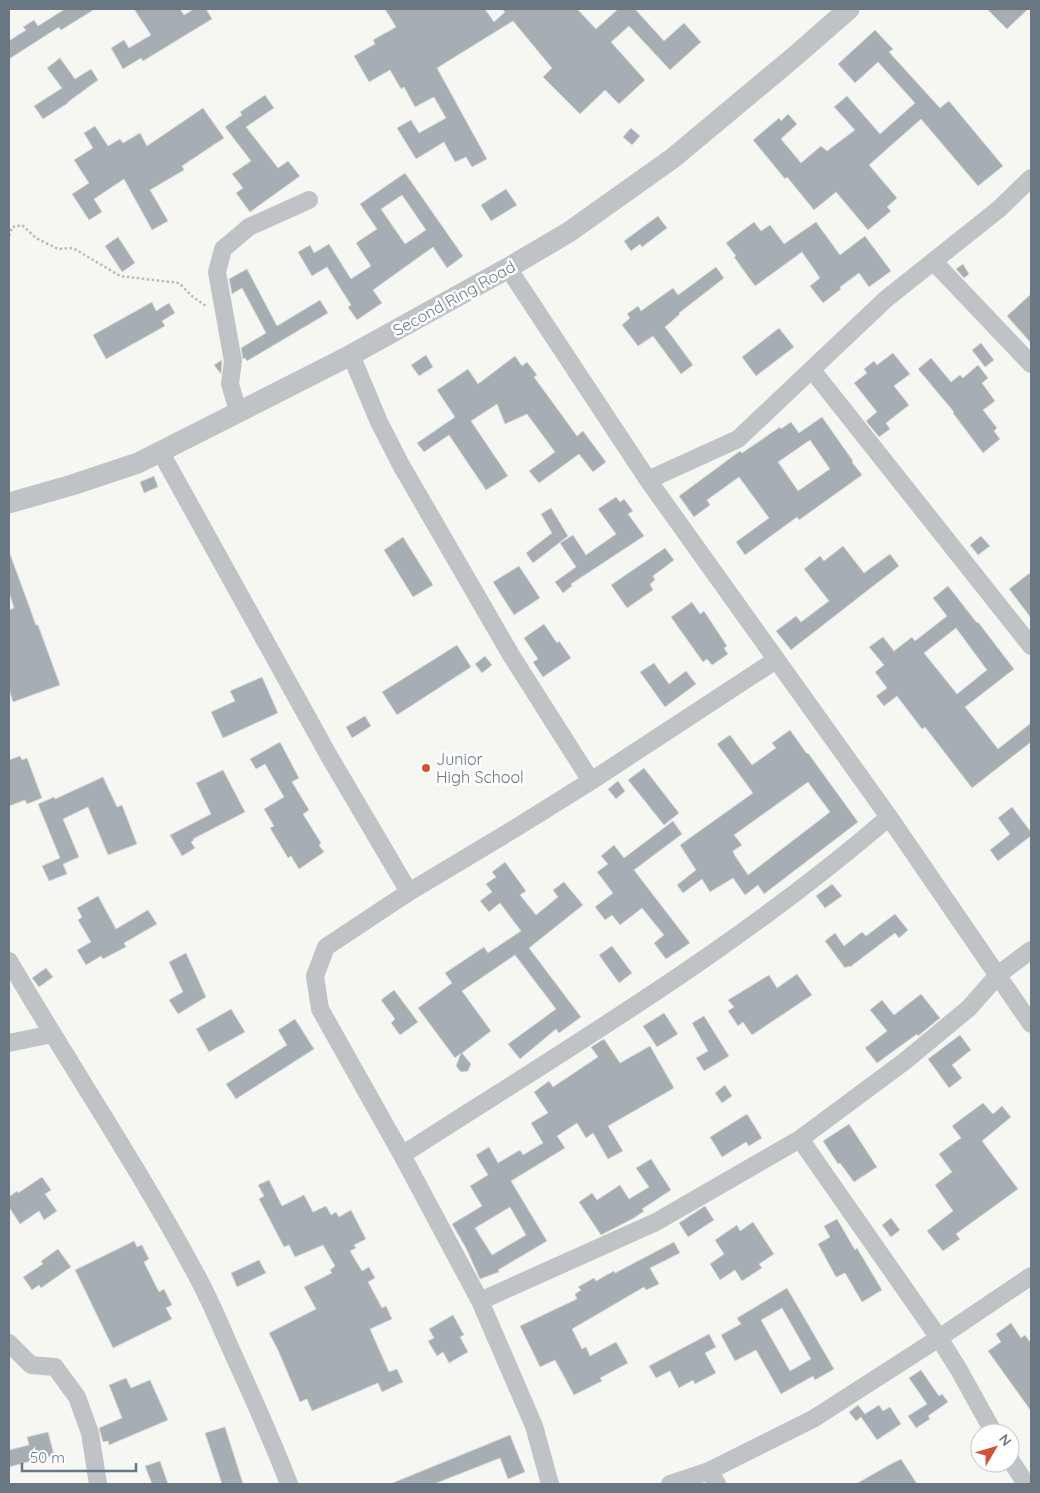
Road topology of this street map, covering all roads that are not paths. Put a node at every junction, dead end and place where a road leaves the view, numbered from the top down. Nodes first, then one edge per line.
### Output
1 (849, 9) edge
2 (1031, 178) edge
3 (309, 200) dead end
4 (934, 262) junction
5 (508, 268) junction
6 (351, 355) junction
7 (1031, 364) edge
8 (812, 370) junction
9 (238, 411) junction
10 (160, 451) junction
11 (648, 480) junction
12 (9, 503) edge
13 (1031, 646) edge
14 (776, 660) junction
15 (591, 781) junction
16 (889, 817) junction
17 (409, 892) junction
18 (1031, 950) edge
19 (9, 961) edge
20 (999, 974) junction
21 (1031, 1024) edge
22 (52, 1034) junction
23 (9, 1043) edge
24 (800, 1139) junction
25 (402, 1155) junction
26 (1031, 1276) edge
27 (480, 1301) junction
28 (939, 1338) junction
29 (9, 1343) edge
30 (988, 1423) edge
31 (1019, 1473) edge
32 (713, 1478) edge
33 (98, 1484) edge
34 (290, 1484) edge
35 (550, 1484) edge
36 (670, 1484) edge
37 (1026, 1484) edge

1 - 5 street, Second Ring Road
2 - 4 street
3 - 9 street
4 - 7 street
4 - 8 street
5 - 6 street, Second Ring Road
5 - 11 street
6 - 9 street, Second Ring Road
6 - 15 street
8 - 11 street
8 - 13 street
9 - 10 street, Second Ring Road
10 - 12 street, Second Ring Road
10 - 17 street
11 - 14 street
14 - 15 street
14 - 16 street
15 - 17 street
16 - 20 street
16 - 25 street
17 - 25 street
18 - 20 street
19 - 22 street
20 - 21 street
20 - 24 street
22 - 23 street
22 - 34 street
24 - 27 street
24 - 28 street
25 - 27 street
26 - 28 street
27 - 35 street
28 - 30 street
28 - 32 street
29 - 33 street
31 - 37 street
32 - 36 street

